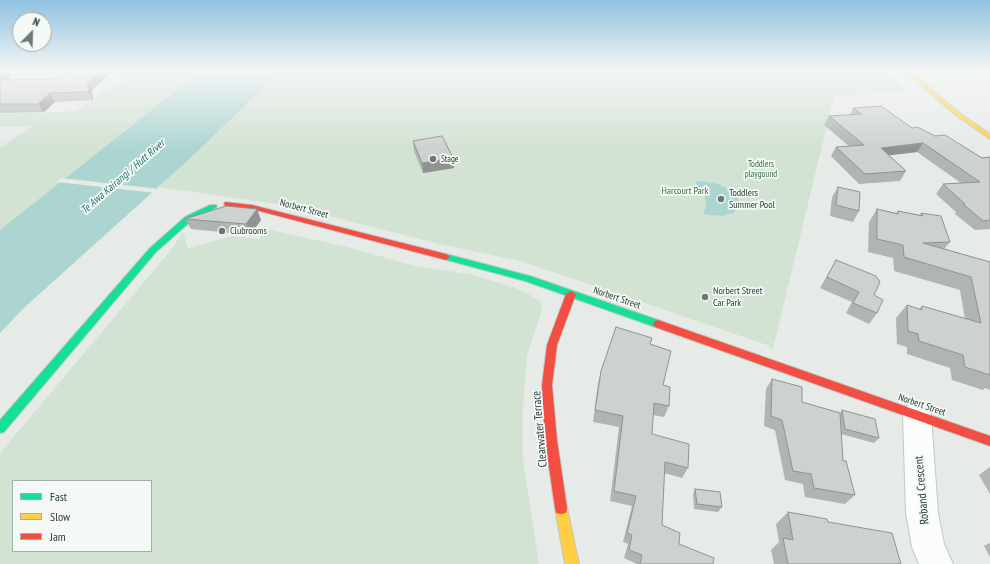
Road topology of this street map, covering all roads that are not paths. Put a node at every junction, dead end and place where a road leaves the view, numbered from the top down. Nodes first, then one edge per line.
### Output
1 (937, 96) edge
2 (990, 137) edge
3 (228, 204) dead end
4 (213, 207) dead end
5 (571, 294) junction
6 (917, 415) junction
7 (0, 428) edge
8 (990, 440) edge
9 (572, 564) edge
10 (936, 564) edge

1 - 2 street
3 - 5 street, Norbert Street
4 - 7 street
5 - 6 street, Norbert Street
5 - 9 street, Clearwater Terrace
6 - 8 street, Norbert Street
6 - 10 street, Roband Crescent

